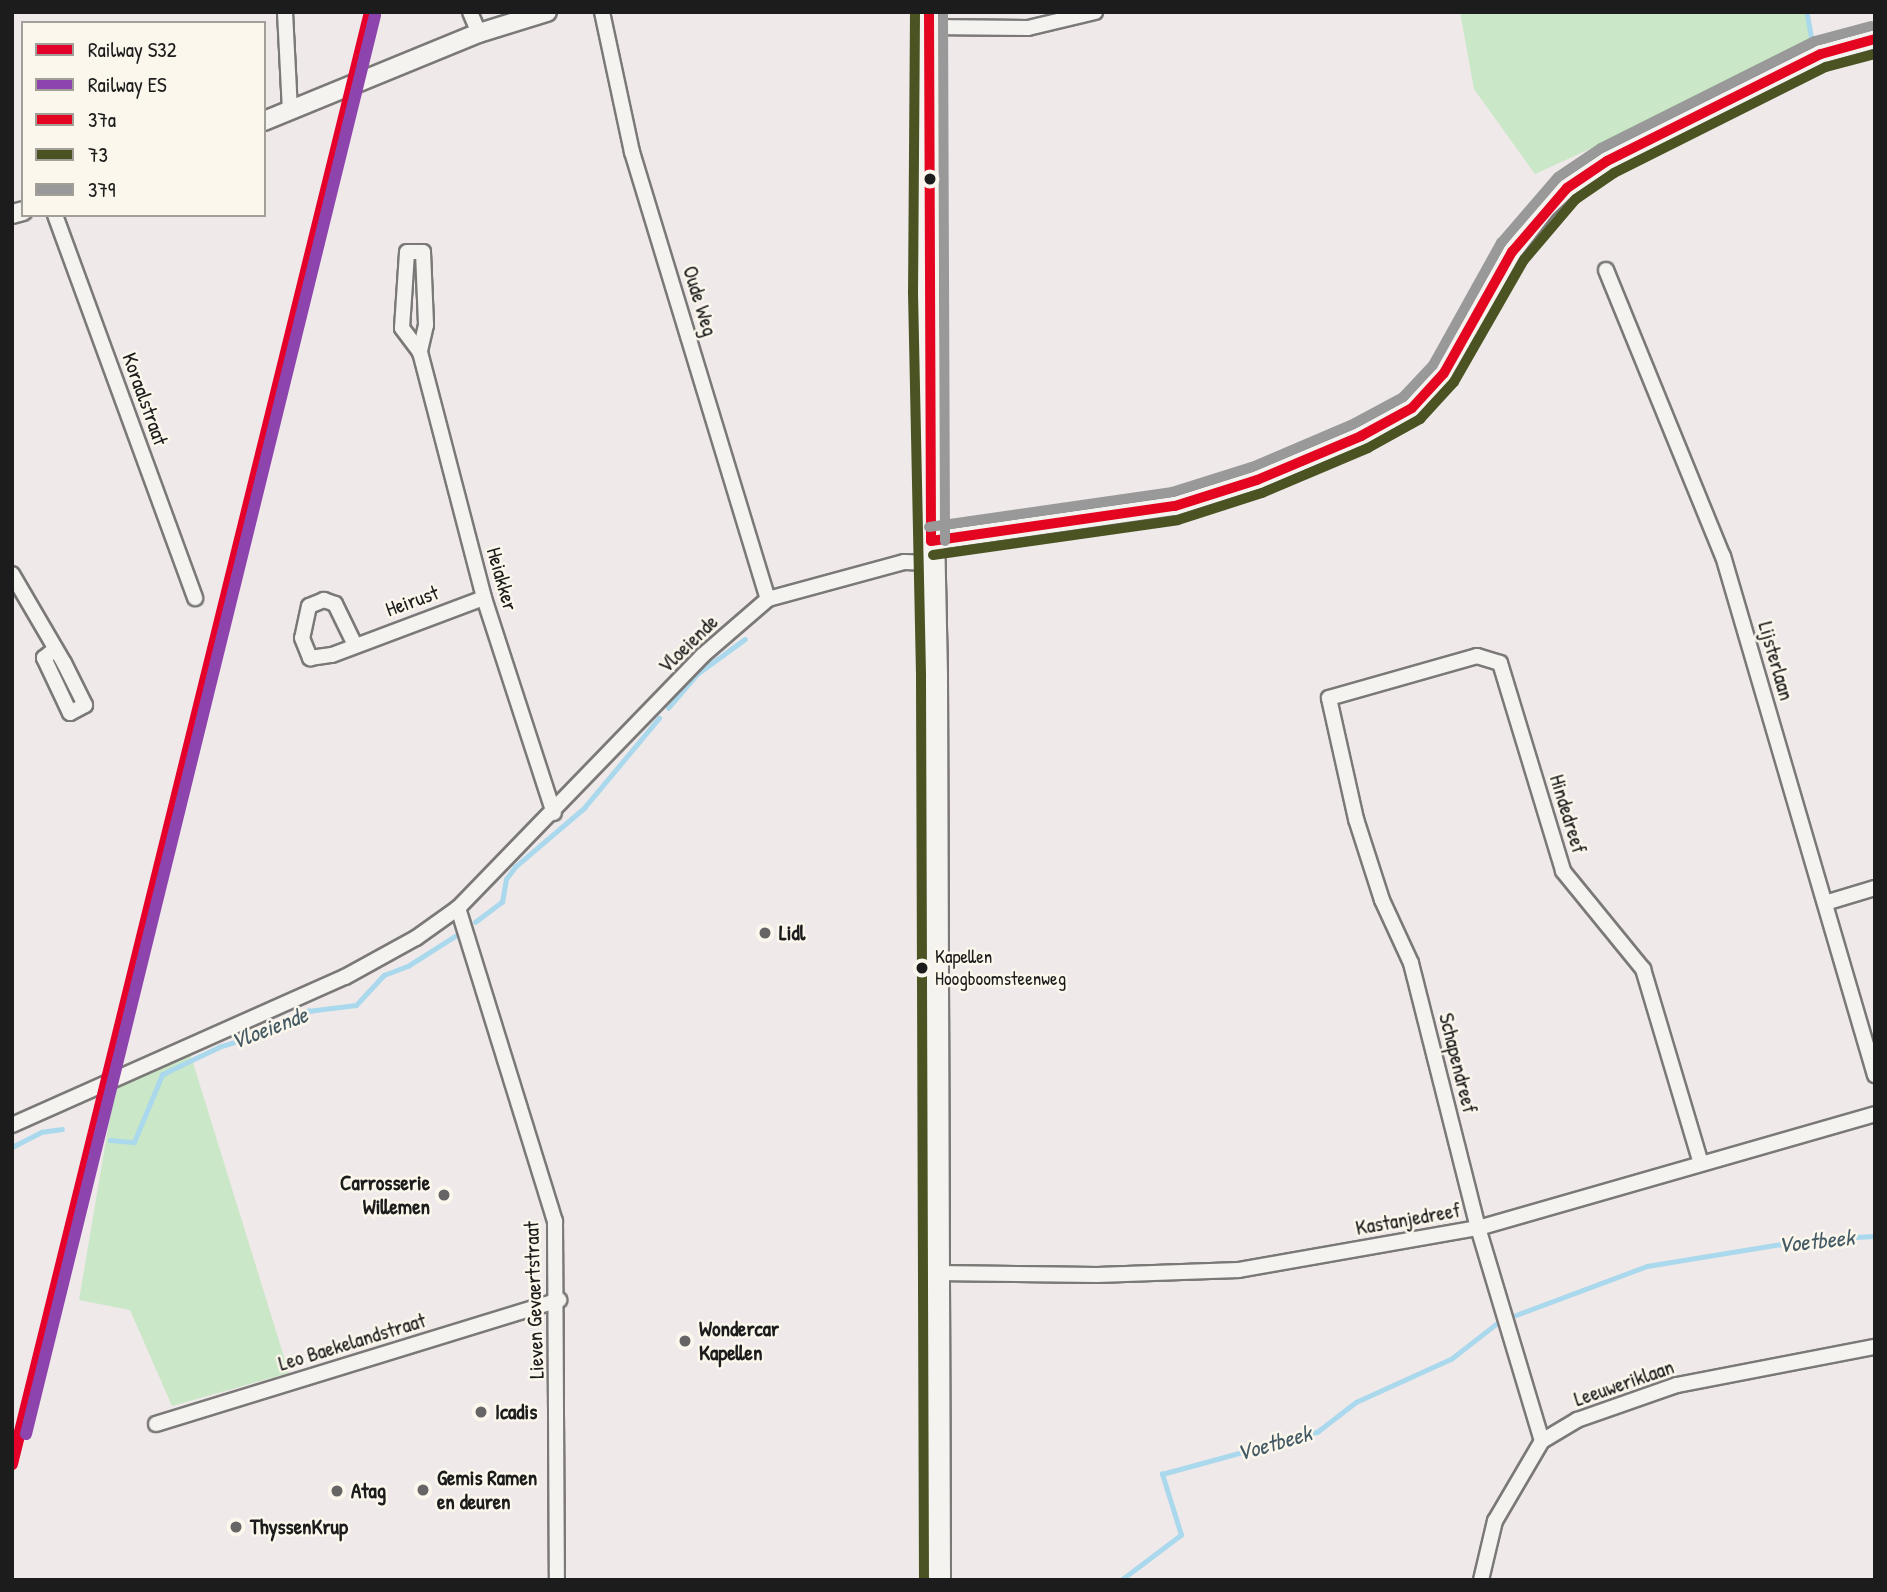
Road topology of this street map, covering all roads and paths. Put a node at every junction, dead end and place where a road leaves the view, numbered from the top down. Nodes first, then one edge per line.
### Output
1 (285, 12) edge
2 (470, 12) edge
3 (547, 12) edge
4 (602, 12) edge
5 (1096, 12) edge
6 (929, 20) edge
7 (479, 33) junction
8 (1875, 39) edge
9 (290, 110) junction
10 (266, 120) edge
11 (56, 217) edge
12 (1606, 270) dead end
13 (420, 352) junction
14 (931, 552) junction
15 (12, 574) edge
16 (195, 598) dead end
17 (484, 598) junction
18 (768, 599) junction
19 (355, 645) dead end
20 (55, 649) dead end
21 (1329, 698) joint
22 (554, 813) junction
23 (1875, 888) edge
24 (1825, 903) junction
25 (458, 908) junction
26 (1875, 1075) edge
27 (1875, 1114) edge
28 (12, 1125) edge
29 (1701, 1164) junction
30 (1478, 1228) junction
31 (935, 1273) junction
32 (559, 1300) junction
33 (1875, 1348) edge
34 (156, 1424) dead end
35 (1542, 1441) junction
36 (557, 1580) edge
37 (938, 1580) edge
38 (1481, 1580) edge

1 - 9 street
2 - 7 street
3 - 7 street
4 - 18 street, Oude Weg
5 - 6 street
6 - 14 main road
7 - 9 street
8 - 14 street
9 - 10 street
11 - 16 street, Koraalstraat
12 - 24 street, Lijsterlaan
13 - 13 street, Heiakker
13 - 17 street, Heiakker
14 - 18 street, Vloeiende
14 - 31 main road
15 - 20 street
17 - 19 street, Heirust
17 - 22 street, Heiakker
18 - 22 street, Vloeiende
21 - 29 street, Hindedreef
21 - 30 street, Schapendreef
22 - 25 street, Vloeiende
23 - 24 street
24 - 26 street, Lijsterlaan
25 - 28 street, Vloeiende
25 - 32 street, Lieven Gevaertstraat
27 - 29 street, Kastanjedreef
29 - 30 street, Kastanjedreef
30 - 31 street, Kastanjedreef
30 - 35 street, Schapendreef
31 - 37 main road
32 - 34 street, Leo Baekelandstraat
32 - 36 street, Lieven Gevaertstraat
33 - 35 street, Leeuweriklaan
35 - 38 street, Leeuweriklaan

